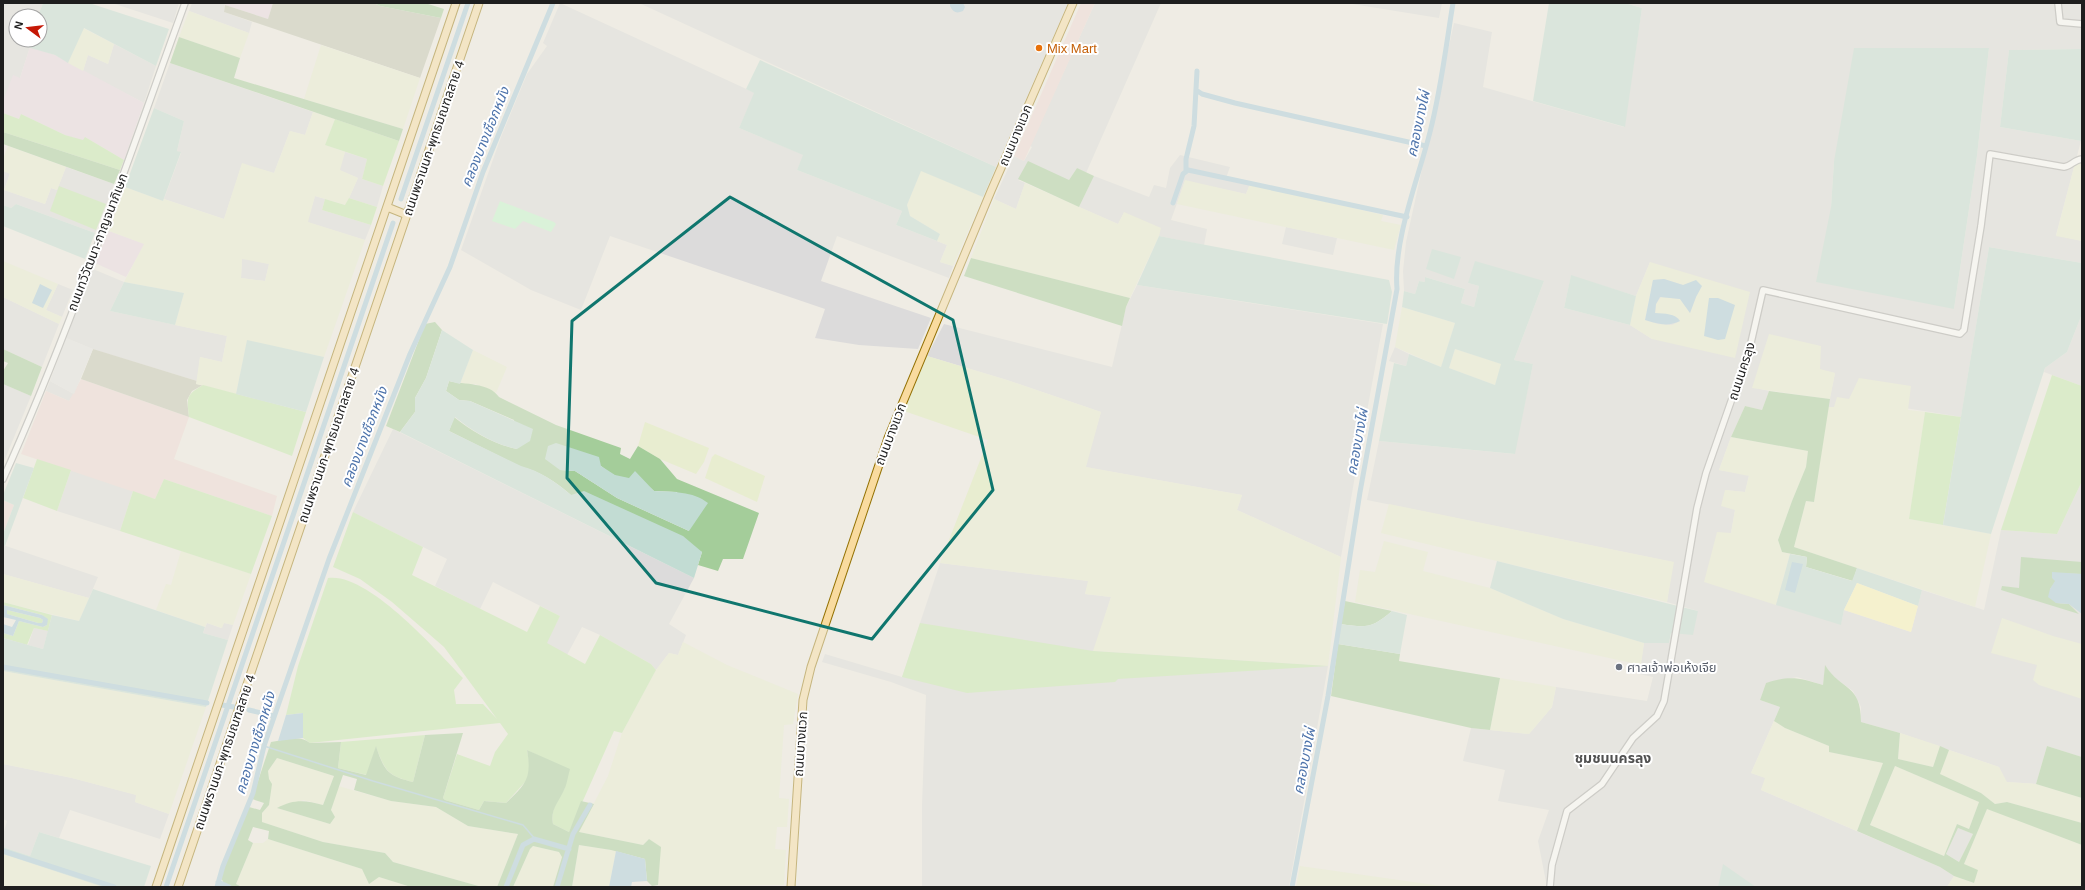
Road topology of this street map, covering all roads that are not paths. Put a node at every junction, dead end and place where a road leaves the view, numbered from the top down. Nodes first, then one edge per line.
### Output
1 (185, 3) edge
2 (456, 3) edge
3 (479, 3) edge
4 (1073, 3) edge
5 (2058, 3) edge
6 (2082, 24) edge
7 (2082, 159) edge
8 (387, 207) junction
9 (407, 214) junction
10 (3, 479) edge
11 (156, 887) edge
12 (178, 887) edge
13 (791, 887) edge
14 (1550, 887) edge

1 - 10 street, ถนนทวีวัฒนา-กาญจนาภิเษก
2 - 8 main road, ถนนพรานนก-พุทธมณฑลสาย 4
3 - 9 main road, ถนนพรานนก-พุทธมณฑลสาย 4
4 - 13 main road, ถนนบางแวก
5 - 6 street
7 - 14 street, ถนนนครลุง
8 - 9 main road
8 - 11 main road, ถนนพรานนก-พุทธมณฑลสาย 4
9 - 12 main road, ถนนพรานนก-พุทธมณฑลสาย 4

